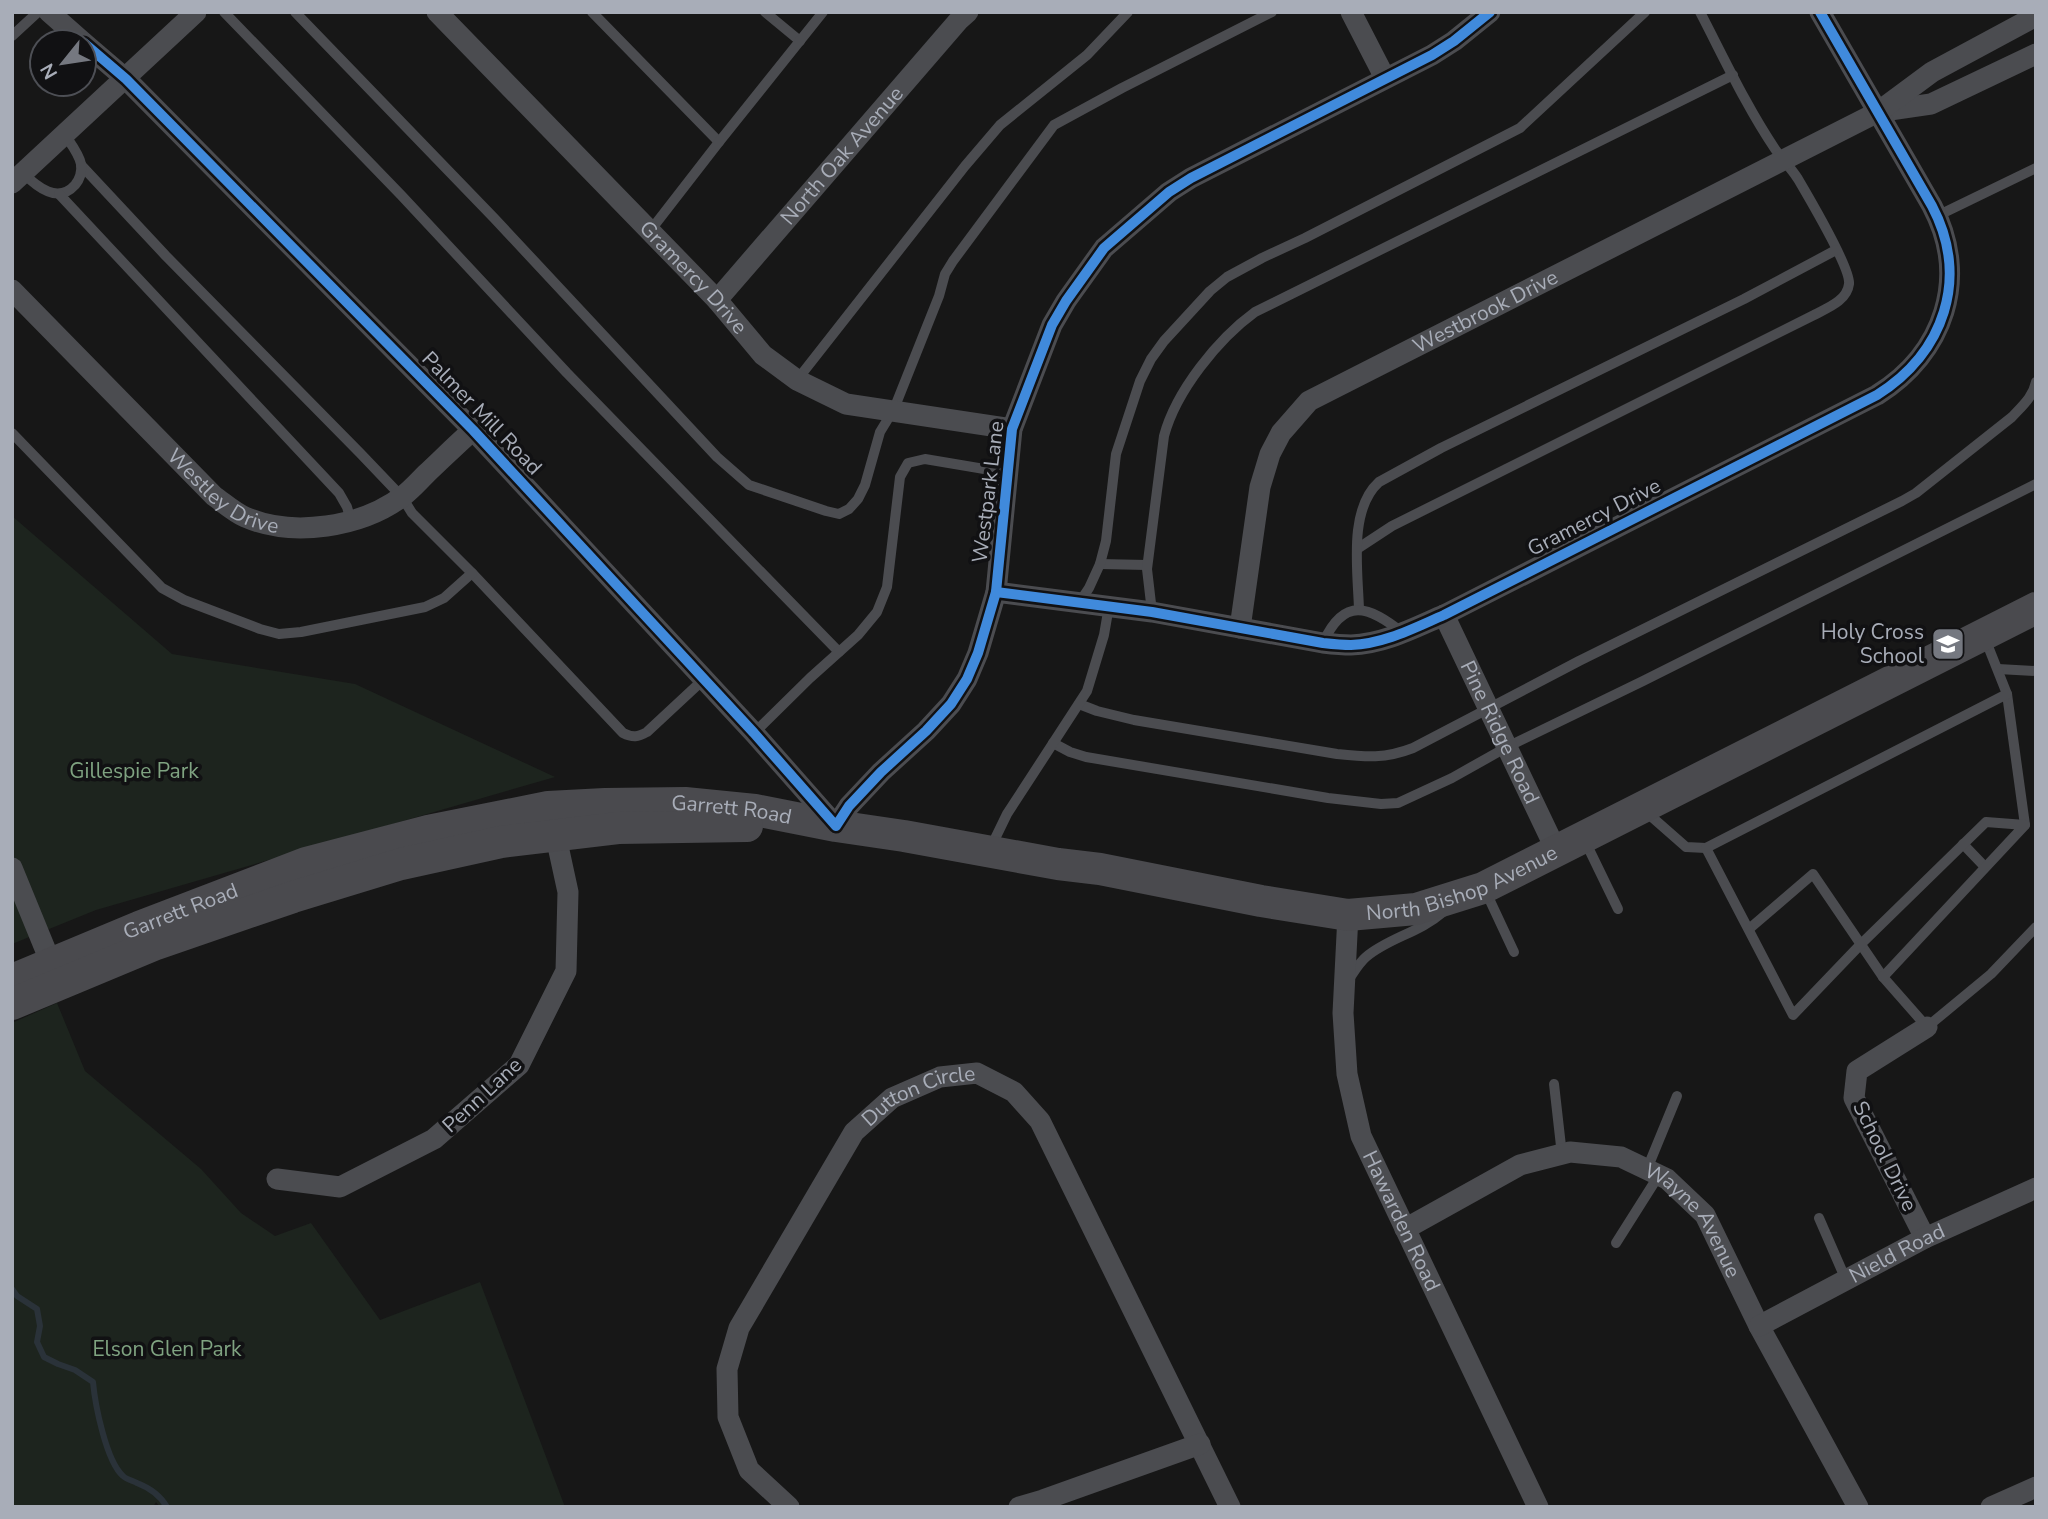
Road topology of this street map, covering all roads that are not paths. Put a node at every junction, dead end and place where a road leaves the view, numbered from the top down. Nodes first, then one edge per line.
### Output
1 (38, 12) edge
2 (49, 12) edge
3 (196, 12) edge
4 (224, 12) edge
5 (295, 12) edge
6 (437, 12) edge
7 (592, 12) edge
8 (765, 12) edge
9 (823, 12) edge
10 (1128, 12) edge
11 (1272, 12) edge
12 (1350, 12) edge
13 (1490, 12) edge
14 (1645, 12) edge
15 (1700, 12) edge
16 (1824, 14) edge
17 (959, 15) edge
18 (2036, 16) edge
19 (67, 28) edge
20 (12, 36) edge
21 (800, 41) junction
22 (2036, 54) edge
23 (98, 55) edge
24 (1733, 75) junction
25 (1385, 78) junction
26 (125, 79) junction
27 (1878, 112) junction
28 (65, 135) junction
29 (719, 142) junction
30 (1785, 160) junction
31 (81, 165) junction
32 (2036, 168) edge
33 (18, 178) edge
34 (58, 194) junction
35 (1937, 216) junction
36 (650, 231) junction
37 (1836, 250) junction
38 (12, 290) edge
39 (717, 300) junction
40 (797, 380) junction
41 (2036, 382) edge
42 (892, 411) junction
43 (473, 429) junction
44 (1012, 429) junction
45 (12, 433) edge
46 (1008, 473) junction
47 (2036, 484) edge
48 (402, 497) junction
49 (351, 521) junction
50 (1357, 549) junction
51 (1100, 564) junction
52 (1147, 565) junction
53 (472, 573) junction
54 (996, 592) junction
55 (1079, 603) junction
56 (1109, 606) junction
57 (2036, 608) edge
58 (1359, 610) junction
59 (1152, 612) junction
60 (1444, 615) junction
61 (1240, 628) junction
62 (1403, 633) junction
63 (1983, 634) junction
64 (1323, 643) junction
65 (839, 652) junction
66 (1998, 669) junction
67 (2036, 671) edge
68 (704, 679) junction
69 (2007, 694) junction
70 (1079, 704) junction
71 (1489, 708) junction
72 (754, 733) junction
73 (1053, 743) junction
74 (1507, 747) junction
75 (1640, 807) junction
76 (552, 821) junction
77 (2025, 825) junction
78 (836, 826) junction
79 (1569, 843) junction
80 (1963, 844) junction
81 (1706, 848) junction
82 (989, 851) junction
83 (1985, 867) junction
84 (12, 868) edge
85 (1474, 891) junction
86 (1618, 909) dead end
87 (1348, 915) junction
88 (2036, 927) edge
89 (1749, 929) junction
90 (1861, 944) junction
91 (1514, 952) dead end
92 (56, 974) junction
93 (1883, 977) junction
94 (12, 980) edge
95 (1345, 984) junction
96 (12, 1004) edge
97 (1927, 1027) junction
98 (1554, 1084) dead end
99 (1677, 1096) dead end
100 (1562, 1155) junction
101 (1653, 1172) junction
102 (278, 1179) dead end
103 (2036, 1188) edge
104 (1819, 1218) dead end
105 (1405, 1228) junction
106 (1926, 1238) junction
107 (1616, 1243) dead end
108 (1846, 1280) junction
109 (1759, 1326) junction
110 (1200, 1444) junction
111 (2036, 1486) edge
112 (789, 1507) edge
113 (1019, 1507) edge
114 (1230, 1507) edge
115 (1538, 1507) edge
116 (1858, 1507) edge
117 (1991, 1507) edge

1 - 20 lane
2 - 19 street, Palmer Mill Road
3 - 26 street
4 - 65 lane
5 - 42 lane
6 - 36 street, Gramercy Drive
7 - 29 lane
8 - 21 lane
9 - 21 lane
10 - 40 lane
11 - 42 lane
12 - 25 street
13 - 25 street, Westpark Lane
14 - 51 lane
15 - 24 lane
16 - 27 street
17 - 39 street, North Oak Avenue
18 - 27 street, Westbrook Drive
21 - 29 lane
22 - 27 street, Westbrook Drive
23 - 26 street, Palmer Mill Road
24 - 30 lane
24 - 52 lane
25 - 44 street, Westpark Lane
26 - 28 street
26 - 43 street, Palmer Mill Road
27 - 30 street, Westbrook Drive
27 - 35 street, Gramercy Drive
28 - 31 lane
28 - 33 street
29 - 36 lane
30 - 37 lane
30 - 61 street, Westbrook Drive
31 - 34 lane
31 - 48 lane
32 - 35 lane
33 - 34 lane
34 - 49 lane
35 - 60 street, Gramercy Drive
36 - 39 street, Gramercy Drive
37 - 50 lane
37 - 50 lane
38 - 49 street, Westley Drive
39 - 40 street, Gramercy Drive
40 - 42 street, Gramercy Drive
41 - 71 lane
42 - 44 street, Gramercy Drive
43 - 48 street, Westley Drive
43 - 68 street, Palmer Mill Road
44 - 46 street, Westpark Lane
45 - 53 lane
46 - 54 street, Westpark Lane
46 - 65 lane
47 - 74 lane
48 - 49 street, Westley Drive
48 - 53 lane
50 - 58 lane
51 - 52 lane
51 - 55 lane
52 - 59 lane
53 - 68 lane
54 - 55 street, Gramercy Drive
54 - 78 street, Westpark Lane
55 - 56 street, Gramercy Drive
56 - 59 street, Gramercy Drive
56 - 70 lane
57 - 63 main road, North Bishop Avenue
58 - 62 lane
58 - 64 lane
59 - 61 street, Gramercy Drive
60 - 62 street, Gramercy Drive
60 - 71 street, Pine Ridge Road
61 - 64 street, Gramercy Drive
62 - 64 street, Gramercy Drive
63 - 66 lane
63 - 75 main road, North Bishop Avenue
65 - 72 lane
66 - 67 lane
66 - 69 lane
68 - 72 street, Palmer Mill Road
69 - 77 lane
69 - 81 lane
70 - 71 lane
70 - 73 lane
71 - 74 street, Pine Ridge Road
72 - 78 street, Palmer Mill Road
73 - 74 lane
73 - 82 lane
74 - 79 street, Pine Ridge Road
75 - 79 main road, North Bishop Avenue
75 - 81 lane
76 - 78 main road, Garrett Road
76 - 92 main road, Garrett Road
76 - 102 street, Penn Lane
77 - 80 lane
77 - 83 lane
78 - 82 main road, North Bishop Avenue
79 - 85 main road, North Bishop Avenue
79 - 86 lane
80 - 83 lane
80 - 90 lane
81 - 89 lane
82 - 87 main road, North Bishop Avenue
83 - 93 lane
84 - 92 street
85 - 87 main road, North Bishop Avenue
85 - 91 lane
85 - 95 lane
87 - 95 street, Hawarden Road
88 - 97 lane
89 - 90 lane
89 - 90 lane
90 - 93 lane
92 - 94 main road, Garrett Road
92 - 96 main road, Garrett Road
93 - 97 lane
95 - 105 street, Hawarden Road
97 - 106 street, School Drive
98 - 100 lane
99 - 101 lane
100 - 101 street, Wayne Avenue
100 - 105 street, Wayne Avenue
101 - 107 lane
101 - 109 street, Wayne Avenue
103 - 106 street, Nield Road
104 - 108 lane
105 - 115 street, Hawarden Road
106 - 108 street, Nield Road
108 - 109 street, Nield Road
109 - 116 street, Wayne Avenue
110 - 112 street, Dutton Circle
110 - 113 street
110 - 114 street, Dutton Circle
111 - 117 street

